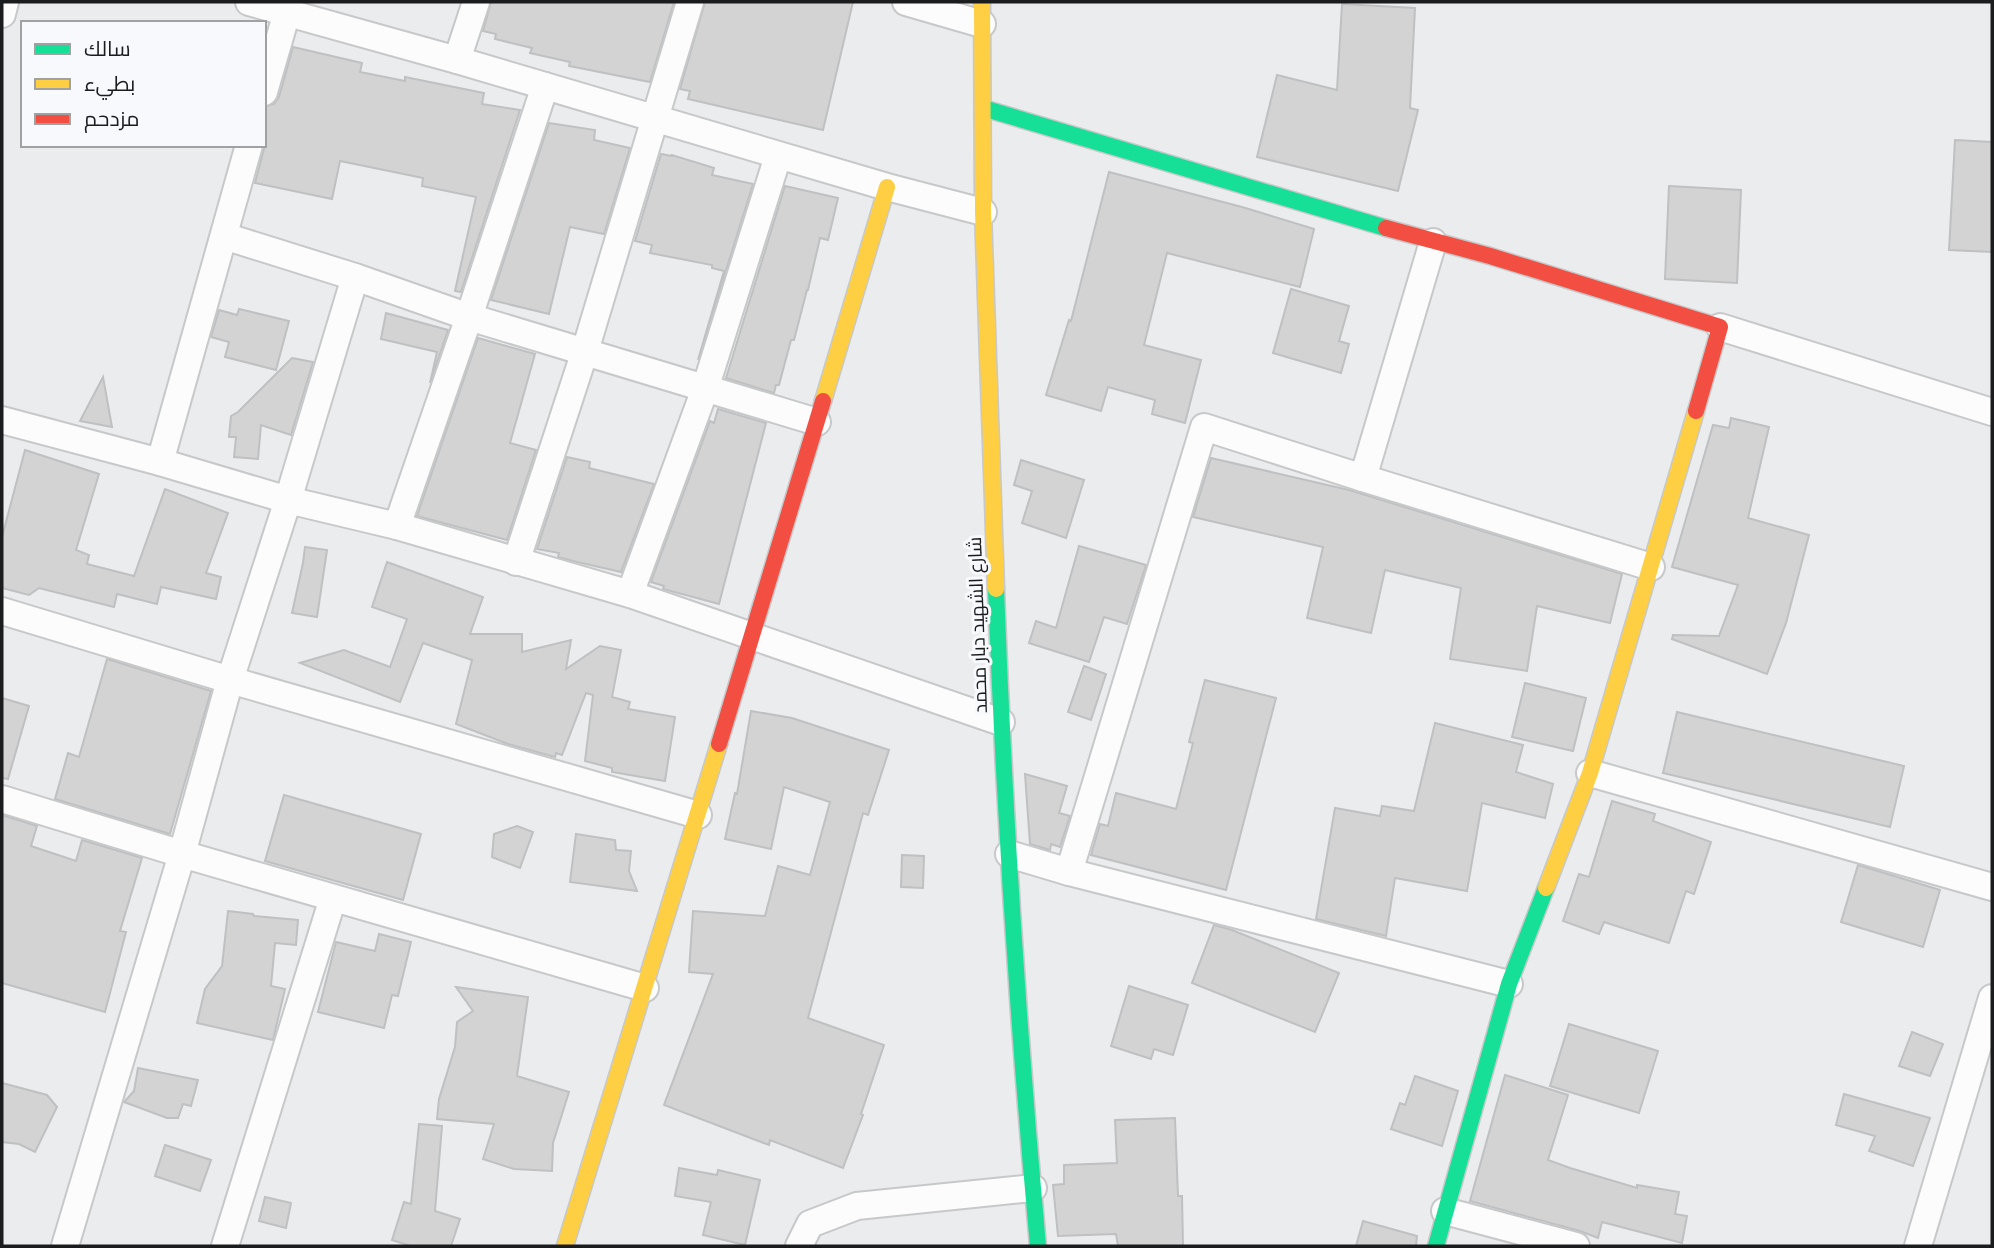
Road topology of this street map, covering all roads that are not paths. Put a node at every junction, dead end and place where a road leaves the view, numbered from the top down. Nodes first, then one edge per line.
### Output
1 (5, 2) edge
2 (249, 2) edge
3 (476, 2) edge
4 (690, 2) edge
5 (906, 2) edge
6 (288, 7) edge
7 (982, 13) edge
8 (2, 14) edge
9 (457, 60) junction
10 (266, 85) edge
11 (545, 86) junction
12 (983, 108) junction
13 (656, 120) junction
14 (248, 147) edge
15 (778, 156) junction
16 (887, 187) junction
17 (983, 212) junction
18 (224, 236) junction
19 (1433, 242) junction
20 (355, 277) junction
21 (470, 317) junction
22 (1720, 327) junction
23 (585, 351) junction
24 (705, 389) junction
25 (1992, 412) edge
26 (2, 420) edge
27 (817, 422) junction
28 (160, 463) junction
29 (1363, 478) junction
30 (288, 500) junction
31 (397, 526) junction
32 (516, 562) junction
33 (1651, 567) junction
34 (630, 594) junction
35 (2, 611) edge
36 (752, 636) junction
37 (230, 680) junction
38 (1001, 722) junction
39 (1590, 774) junction
40 (2, 800) edge
41 (698, 815) junction
42 (182, 854) junction
43 (1009, 854) junction
44 (1069, 872) junction
45 (1992, 887) edge
46 (333, 898) junction
47 (1509, 984) junction
48 (645, 988) junction
49 (1992, 998) edge
50 (1033, 1188) junction
51 (1445, 1211) junction
52 (65, 1246) edge
53 (225, 1246) edge
54 (565, 1246) edge
55 (799, 1246) edge
56 (1038, 1246) edge
57 (1437, 1246) edge
58 (1576, 1246) edge
59 (1918, 1246) edge

1 - 8 street
2 - 6 street
3 - 9 street
4 - 13 street
5 - 7 street
6 - 9 street
6 - 10 street
7 - 12 street, شارع الشهيد دبار محمد
9 - 11 street
11 - 13 street
11 - 21 street
12 - 17 street, شارع الشهيد دبار محمد
12 - 19 street
13 - 15 street
13 - 23 street
14 - 18 street
15 - 16 street
15 - 24 street
16 - 17 street
16 - 27 street
17 - 38 street, شارع الشهيد دبار محمد
18 - 20 street
18 - 28 street
19 - 22 street
19 - 29 street
20 - 21 street
20 - 30 street
21 - 23 street
21 - 31 street
22 - 25 street
22 - 33 street
23 - 24 street
23 - 32 street
24 - 27 street
24 - 34 street
26 - 28 street
27 - 36 street
28 - 30 street
29 - 33 street
29 - 44 street
30 - 31 street
30 - 37 street
31 - 32 street
32 - 34 street
33 - 39 street
34 - 36 street
35 - 37 street
36 - 38 street
36 - 41 street
37 - 41 street
37 - 42 street
38 - 43 street, شارع الشهيد دبار محمد
39 - 45 street
39 - 47 street
40 - 42 street
41 - 48 street
42 - 46 street
42 - 52 street
43 - 44 street
43 - 50 street, شارع الشهيد دبار محمد
44 - 47 street
46 - 48 street
46 - 53 street
47 - 51 street
48 - 54 street
49 - 59 street
50 - 55 street
50 - 56 street, شارع الشهيد دبار محمد
51 - 57 street
51 - 58 street

